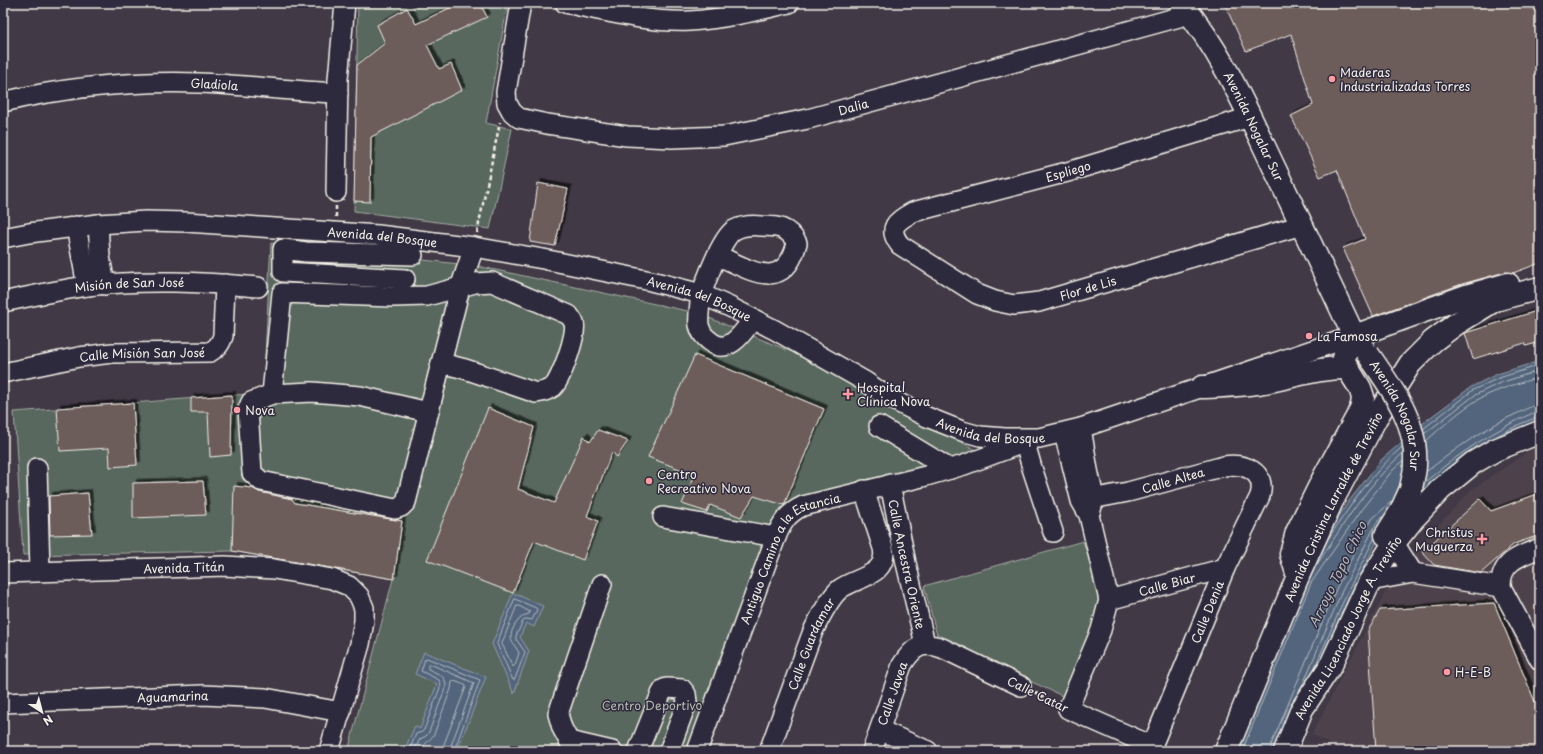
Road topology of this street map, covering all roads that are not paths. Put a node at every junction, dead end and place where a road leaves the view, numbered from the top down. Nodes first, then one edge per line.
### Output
1 (345, 3) edge
2 (521, 3) edge
3 (565, 3) edge
4 (789, 3) edge
5 (1185, 8) edge
6 (338, 93) junction
7 (3, 102) edge
8 (1250, 117) junction
9 (336, 192) road end
10 (98, 224) junction
11 (1302, 225) junction
12 (76, 226) junction
13 (893, 231) joint
14 (3, 238) edge
15 (415, 247) junction
16 (474, 247) junction
17 (717, 255) dead end
18 (283, 272) junction
19 (1540, 275) edge
20 (225, 284) junction
21 (96, 286) junction
22 (258, 288) dead end
23 (404, 288) junction
24 (460, 288) junction
25 (1540, 288) edge
26 (282, 293) junction
27 (701, 294) junction
28 (3, 302) edge
29 (753, 319) junction
30 (1354, 336) junction
31 (441, 363) junction
32 (1348, 368) junction
33 (3, 373) edge
34 (1202, 387) junction
35 (272, 394) junction
36 (428, 412) junction
37 (879, 426) dead end
38 (1072, 430) junction
39 (1540, 432) edge
40 (1032, 440) junction
41 (37, 468) dead end
42 (950, 469) junction
43 (1260, 480) joint
44 (890, 484) junction
45 (864, 490) junction
46 (1088, 505) junction
47 (663, 517) dead end
48 (1053, 532) dead end
49 (776, 537) junction
50 (1394, 543) junction
51 (1540, 548) edge
52 (883, 563) joint
53 (1225, 568) junction
54 (40, 571) junction
55 (3, 573) edge
56 (1413, 573) junction
57 (1298, 576) junction
58 (1370, 581) junction
59 (602, 584) dead end
60 (1501, 587) junction
61 (1110, 600) junction
62 (925, 644) junction
63 (1540, 660) edge
64 (1021, 686) road end
65 (3, 703) edge
66 (1302, 709) junction
67 (341, 712) junction
68 (880, 730) junction
69 (1152, 746) joint
70 (329, 751) edge
71 (612, 751) edge
72 (638, 751) edge
73 (669, 751) edge
74 (697, 751) edge
75 (769, 751) edge
76 (872, 751) edge
77 (928, 751) edge
78 (1226, 751) edge
79 (1285, 751) edge

1 - 6 street
2 - 5 street, Dalia
3 - 4 street
5 - 8 main road, Avenida Nogalar Sur
6 - 7 street, Gladiola
6 - 9 street
8 - 11 main road, Avenida Nogalar Sur
8 - 13 street, Espliego
10 - 12 street, Avenida del Bosque
10 - 15 street, Avenida del Bosque
10 - 21 street
11 - 13 street, Flor de Lis
11 - 30 main road, Avenida Nogalar Sur
12 - 14 street, Avenida del Bosque
12 - 21 street
15 - 16 street, Avenida del Bosque
15 - 18 street
15 - 23 street
16 - 24 street
16 - 27 street, Avenida del Bosque
17 - 27 street
18 - 23 street
18 - 26 street
19 - 30 main road
20 - 21 street, Misión de San José
20 - 22 street, Misión de San José
20 - 33 street, Calle Misión San José
21 - 28 street, Misión de San José
23 - 24 street
23 - 26 street
24 - 31 street
24 - 31 street
25 - 57 main road, Avenida Cristina Larralde de Treviño
26 - 35 street
27 - 29 street, Avenida del Bosque
27 - 29 street
29 - 40 street, Avenida del Bosque
30 - 32 main road
30 - 34 street, Avenida del Bosque
30 - 66 main road, Avenida Nogalar Sur, bridge
31 - 36 street
32 - 34 main road
32 - 57 main road
34 - 38 street, Avenida del Bosque
35 - 36 street
35 - 36 street
37 - 42 street
38 - 40 street, Avenida del Bosque
38 - 46 street
39 - 50 main road, Avenida Licenciado Jorge A. Treviño
40 - 42 street, Antiguo Camino a la Estancia
40 - 48 street
41 - 54 street
42 - 44 street, Antiguo Camino a la Estancia
43 - 46 street, Calle Altea
43 - 53 street, Calle Denia
44 - 45 street, Antiguo Camino a la Estancia
44 - 62 street, Calle Ancestra Oriente
45 - 49 street, Antiguo Camino a la Estancia
45 - 52 street, Calle Ancestra Oriente
46 - 61 street
47 - 49 street
49 - 74 street, Antiguo Camino a la Estancia
50 - 56 street
50 - 58 main road, Avenida Licenciado Jorge A. Treviño
51 - 60 street
52 - 75 street, Calle Guardamar
53 - 61 street, Calle Biar
53 - 69 street, Calle Denia
54 - 55 street, Avenida Titán
54 - 67 street, Avenida Titán
56 - 58 street
56 - 60 street
57 - 78 main road, Avenida Cristina Larralde de Treviño
58 - 66 main road, Avenida Licenciado Jorge A. Treviño
59 - 71 street
60 - 63 street
61 - 69 street, Calle Catar
62 - 64 street, Calle Catar
62 - 68 street, Calle Javea
65 - 67 street, Aguamarina
66 - 79 main road, Avenida Licenciado Jorge A. Treviño
67 - 70 street
68 - 76 street, Calle Javea
68 - 77 street
72 - 73 street

